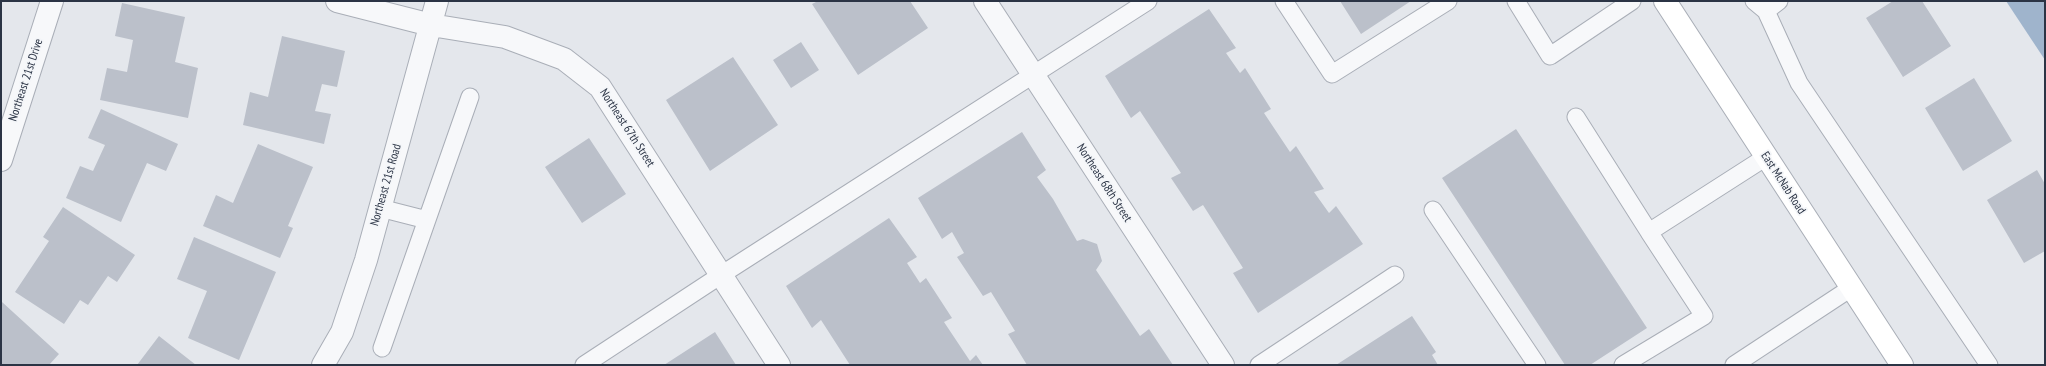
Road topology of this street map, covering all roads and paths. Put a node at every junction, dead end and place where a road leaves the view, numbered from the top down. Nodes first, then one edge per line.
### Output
1 (52, 1) edge
2 (337, 1) edge
3 (437, 1) edge
4 (985, 1) edge
5 (1148, 1) edge
6 (1284, 1) edge
7 (1448, 1) edge
8 (1516, 1) edge
9 (1632, 1) edge
10 (1665, 1) edge
11 (1767, 4) edge
12 (431, 25) junction
13 (1033, 74) junction
14 (470, 96) dead end
15 (1576, 116) dead end
16 (1766, 157) junction
17 (1, 160) edge
18 (380, 208) junction
19 (1433, 210) dead end
20 (427, 220) junction
21 (1649, 232) junction
22 (721, 275) junction
23 (1395, 275) dead end
24 (1852, 288) junction
25 (382, 348) dead end
26 (323, 365) edge
27 (584, 365) edge
28 (779, 365) edge
29 (1223, 365) edge
30 (1259, 365) edge
31 (1537, 365) edge
32 (1623, 365) edge
33 (1734, 365) edge
34 (1902, 365) edge
35 (1989, 365) edge

1 - 17 street, Northeast 21st Drive
2 - 12 street, Northeast 67th Street
3 - 12 street, Northeast 21st Road
4 - 13 street, Northeast 68th Street
5 - 13 lane
6 - 7 lane
8 - 9 lane
10 - 16 street, East McNab Road
11 - 35 lane
12 - 18 street, Northeast 21st Road
12 - 22 street, Northeast 67th Street
13 - 22 lane
13 - 29 street, Northeast 68th Street
14 - 20 lane
15 - 21 lane
16 - 21 lane
16 - 24 street, East McNab Road
18 - 20 lane
18 - 26 street, Northeast 21st Road
19 - 31 lane
20 - 25 lane
21 - 32 lane
22 - 27 lane
22 - 28 street, Northeast 67th Street
23 - 30 lane
24 - 33 lane
24 - 34 street, East McNab Road

